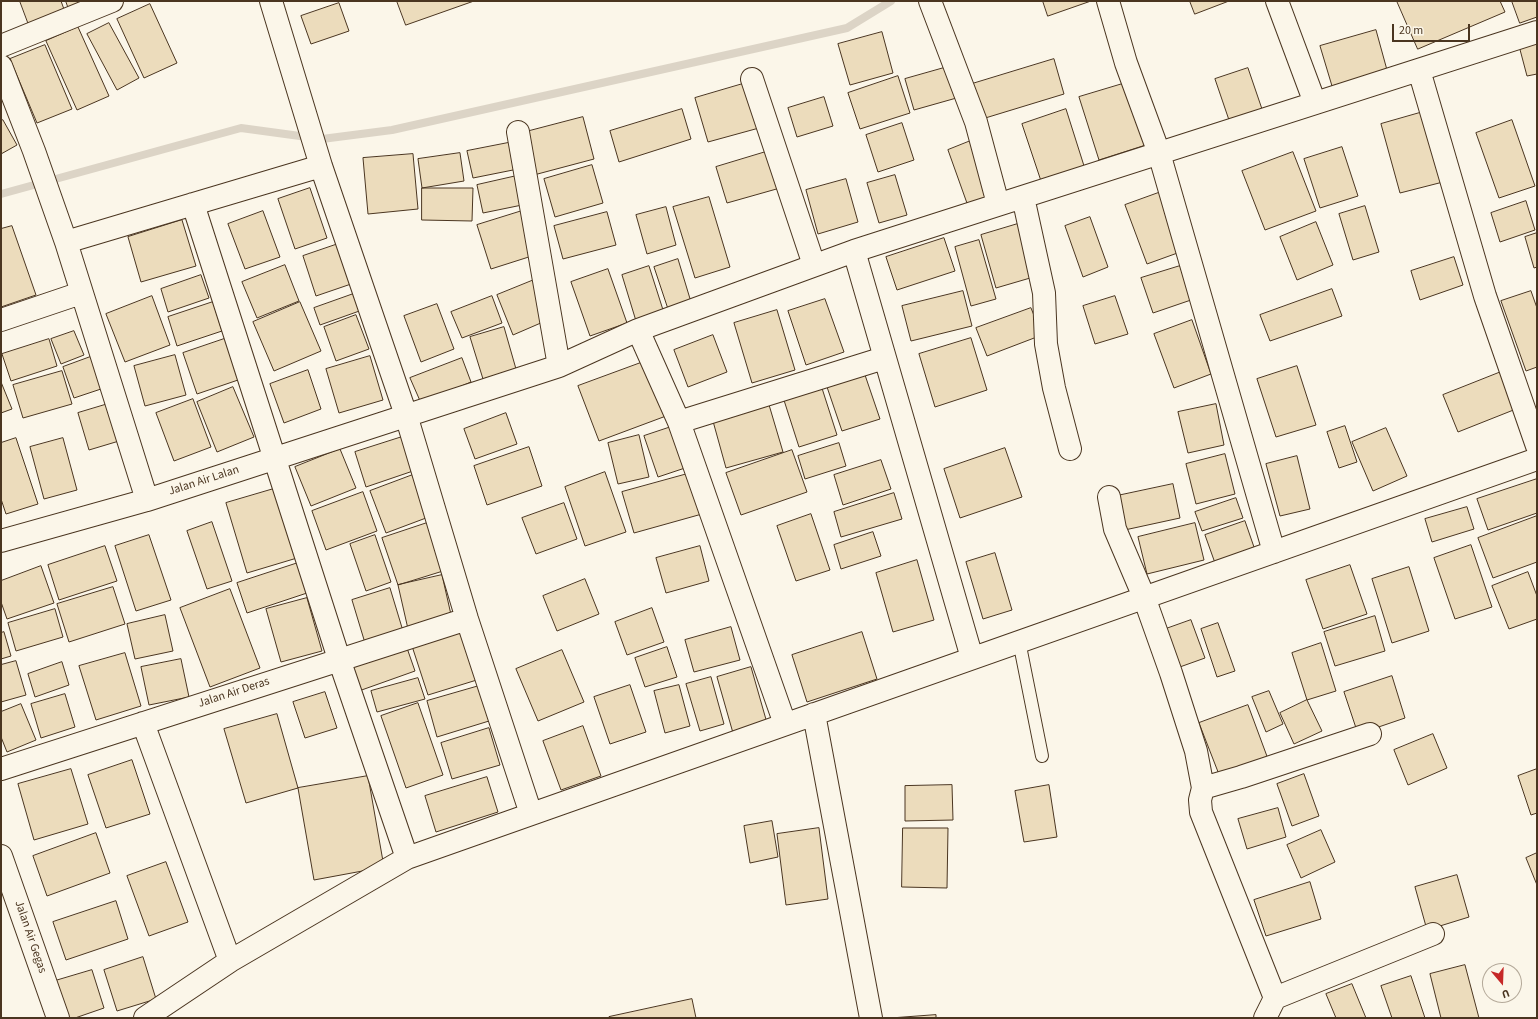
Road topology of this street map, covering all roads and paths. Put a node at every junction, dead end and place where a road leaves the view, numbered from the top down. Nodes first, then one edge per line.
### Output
1 (112, 1) edge
2 (271, 1) edge
3 (930, 1) edge
4 (1108, 1) edge
5 (1277, 1) edge
6 (1537, 32) edge
7 (1, 46) edge
8 (1, 66) edge
9 (1419, 70) junction
10 (752, 79) dead end
11 (1315, 103) junction
12 (518, 132) dead end
13 (1159, 153) junction
14 (318, 157) junction
15 (1023, 196) junction
16 (193, 204) junction
17 (998, 204) junction
18 (66, 242) junction
19 (854, 250) junction
20 (814, 265) junction
21 (81, 293) junction
22 (1, 320) edge
23 (638, 330) junction
24 (884, 358) junction
25 (559, 366) junction
26 (406, 415) junction
27 (679, 422) junction
28 (1537, 446) edge
29 (1070, 449) dead end
30 (275, 458) junction
31 (1537, 459) edge
32 (1109, 497) dead end
33 (147, 500) junction
34 (1, 541) edge
35 (1274, 552) junction
36 (1144, 597) junction
37 (467, 619) junction
38 (1019, 641) junction
39 (972, 658) junction
40 (339, 659) junction
41 (814, 714) junction
42 (143, 723) junction
43 (785, 724) junction
44 (1370, 734) dead end
45 (1042, 756) dead end
46 (1, 769) edge
47 (1203, 788) junction
48 (530, 814) junction
49 (1, 856) edge
50 (408, 858) junction
51 (1433, 934) dead end
52 (230, 961) junction
53 (1276, 998) junction
54 (58, 1018) edge
55 (145, 1018) edge
56 (871, 1018) edge
57 (1265, 1018) edge

1 - 7 street
2 - 14 street
3 - 17 street
4 - 13 street
5 - 11 street
6 - 9 street, Jalan Air Lalan
8 - 18 street
9 - 11 street, Jalan Air Lalan
9 - 28 street
10 - 20 street
11 - 13 street, Jalan Air Lalan
12 - 25 street
13 - 15 street, Jalan Air Lalan
13 - 35 street
14 - 16 street
14 - 26 street
15 - 17 street, Jalan Air Lalan
15 - 29 street
16 - 18 street
16 - 30 street
17 - 19 street, Jalan Air Lalan
18 - 21 street
19 - 20 street, Jalan Air Lalan
19 - 24 street
20 - 23 street, Jalan Air Lalan
21 - 22 street
21 - 33 street
23 - 25 street, Jalan Air Lalan
23 - 27 street
24 - 27 street
24 - 39 street
25 - 26 street, Jalan Air Lalan
26 - 30 street, Jalan Air Lalan
26 - 37 street
27 - 43 street
30 - 33 street, Jalan Air Lalan
30 - 40 street
31 - 35 street
32 - 36 street
33 - 34 street, Jalan Air Lalan
35 - 36 street
36 - 38 street
36 - 47 street
37 - 40 street, Jalan Air Deras
37 - 48 street
38 - 39 street
38 - 45 lane
39 - 41 street
40 - 42 street, Jalan Air Deras
40 - 50 street
41 - 43 street
41 - 56 street
42 - 46 street, Jalan Air Deras
42 - 52 street
43 - 48 street
44 - 47 street
47 - 53 street
48 - 50 street
49 - 54 street, Jalan Air Gegas
50 - 52 street
51 - 53 street
52 - 55 street
53 - 57 street

